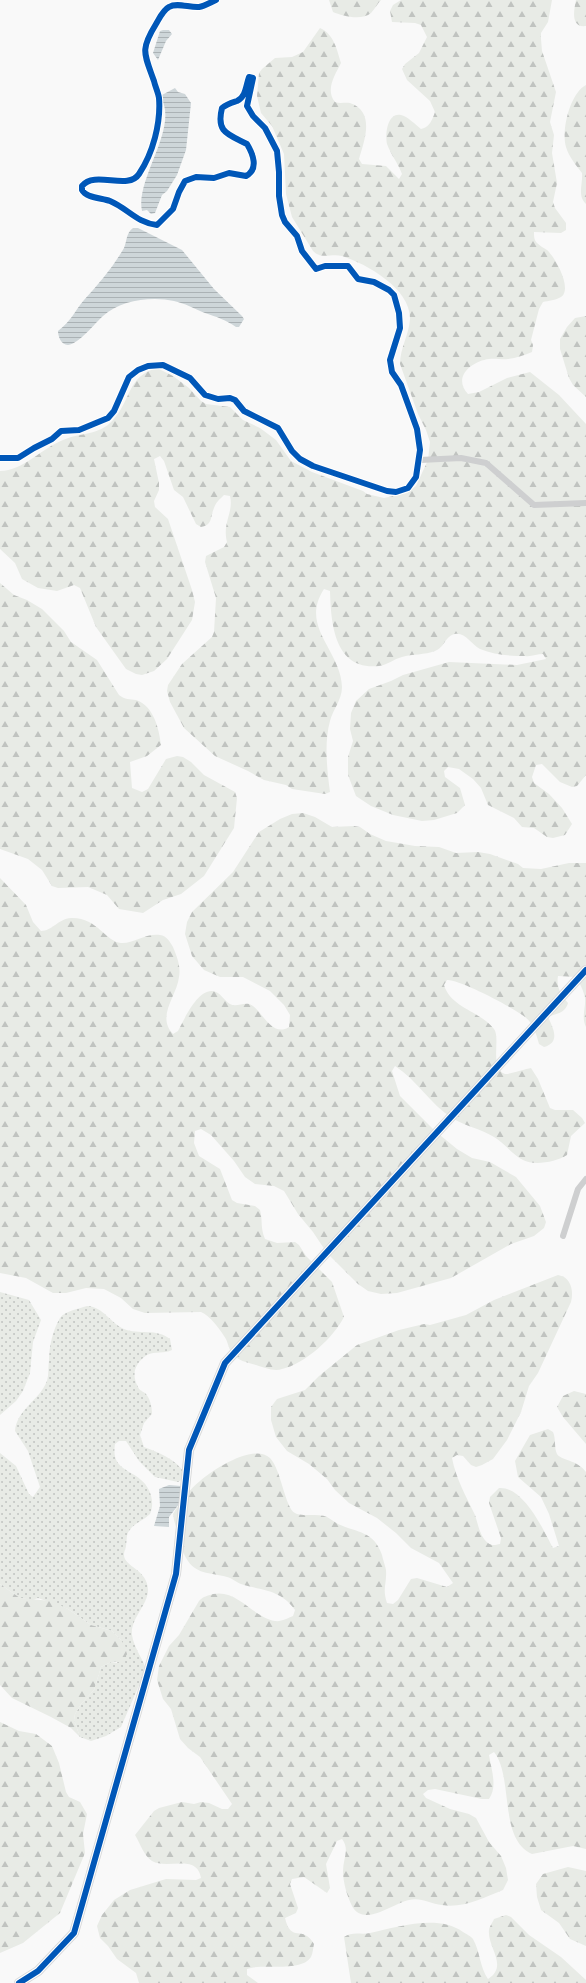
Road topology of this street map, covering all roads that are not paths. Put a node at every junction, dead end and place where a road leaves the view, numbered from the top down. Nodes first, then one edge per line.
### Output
1 (216, 0) edge
2 (0, 458) edge
3 (420, 460) junction
4 (586, 503) edge
5 (586, 970) edge
6 (586, 1179) edge
7 (563, 1236) dead end
8 (19, 1983) edge

1 - 3 street
2 - 3 street
3 - 4 street
5 - 8 street
6 - 7 street

